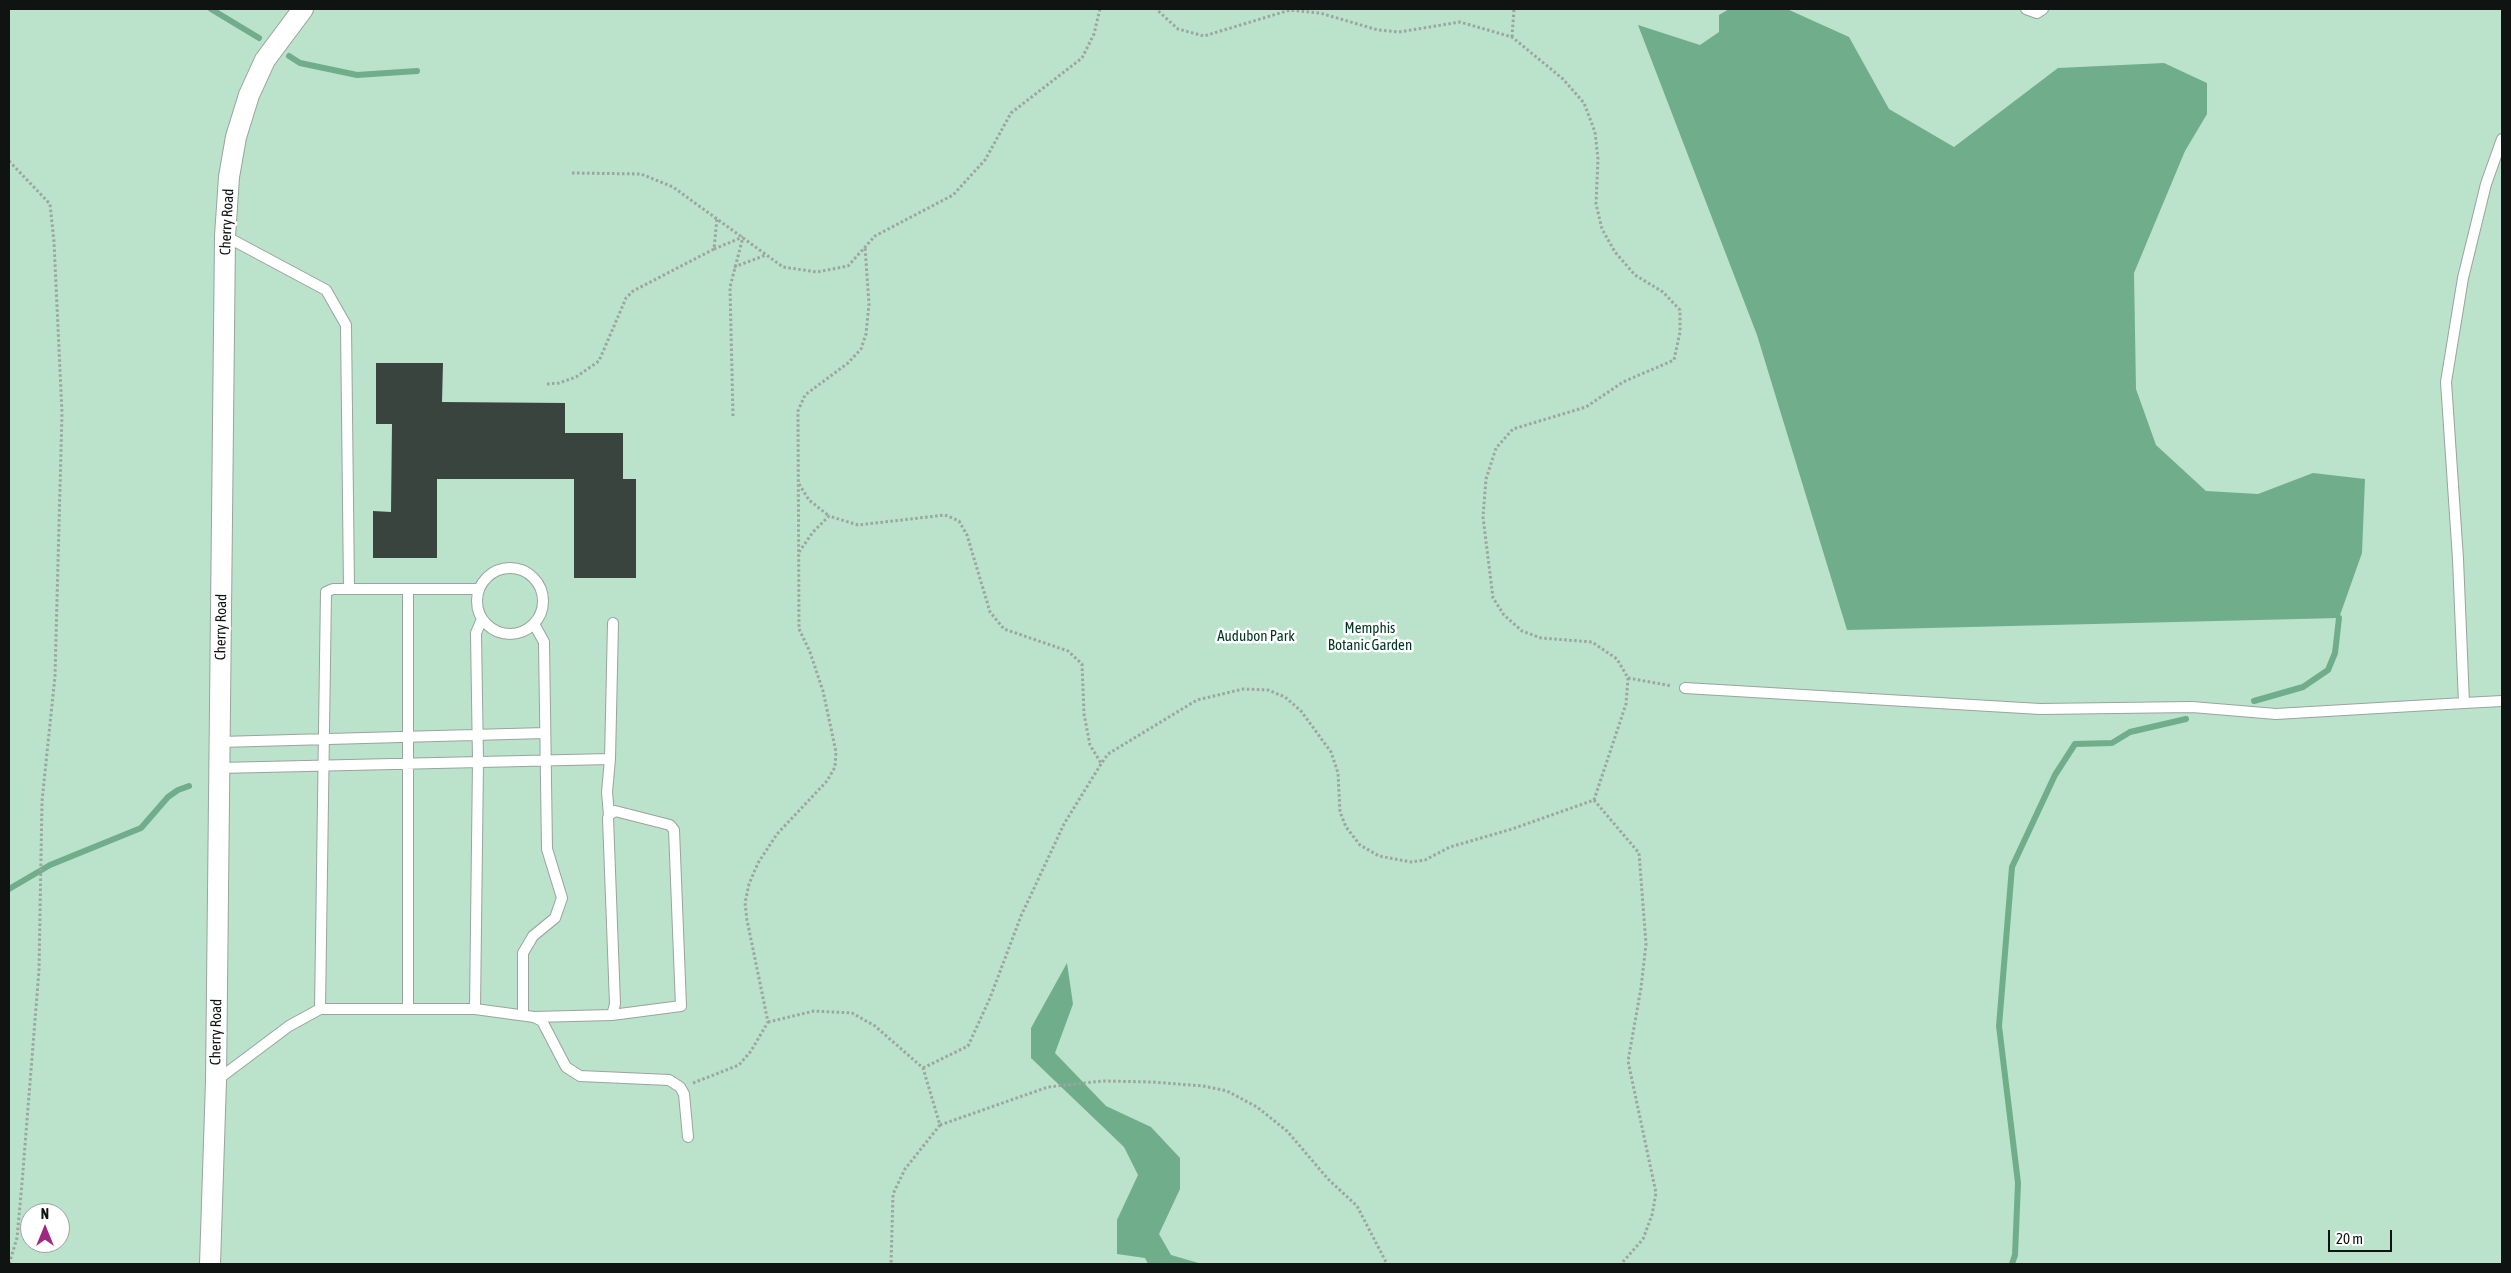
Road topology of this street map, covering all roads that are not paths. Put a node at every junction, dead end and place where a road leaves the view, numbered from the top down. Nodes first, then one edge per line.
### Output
1 (304, 9) edge
2 (2026, 9) edge
3 (2043, 9) edge
4 (2502, 139) edge
5 (225, 236) junction
6 (349, 589) junction
7 (408, 589) junction
8 (479, 589) junction
9 (482, 619) junction
10 (534, 624) junction
11 (613, 624) dead end
12 (1685, 688) road end
13 (2502, 701) edge
14 (2464, 703) junction
15 (545, 733) junction
16 (477, 735) junction
17 (408, 737) junction
18 (322, 740) junction
19 (220, 742) junction
20 (610, 759) junction
21 (546, 760) junction
22 (478, 761) junction
23 (409, 763) junction
24 (322, 765) junction
25 (219, 768) junction
26 (608, 815) junction
27 (408, 1008) junction
28 (320, 1009) junction
29 (475, 1009) junction
30 (523, 1015) junction
31 (612, 1015) junction
32 (534, 1016) junction
33 (216, 1081) junction
34 (688, 1136) dead end
35 (210, 1264) edge

1 - 5 street, Cherry Road
2 - 3 lane
4 - 14 lane
5 - 6 lane
5 - 19 street, Cherry Road
6 - 7 lane
6 - 18 lane
7 - 8 lane
7 - 17 lane
8 - 9 lane
8 - 10 lane
9 - 10 lane
9 - 16 lane
10 - 15 lane
11 - 20 lane
12 - 14 lane
13 - 14 lane
15 - 16 lane
15 - 21 lane
16 - 17 lane
16 - 22 lane
17 - 18 lane
17 - 23 lane
18 - 19 lane
18 - 24 lane
19 - 25 street, Cherry Road
20 - 21 lane
20 - 26 lane
21 - 22 lane
21 - 30 lane
22 - 23 lane
22 - 29 lane
23 - 24 lane
23 - 27 lane
24 - 25 lane
24 - 28 lane
25 - 33 street, Cherry Road
26 - 31 lane
26 - 31 lane
27 - 28 lane
27 - 29 lane
28 - 33 lane
29 - 30 lane
30 - 32 lane
31 - 32 lane
32 - 34 lane
33 - 35 street, Cherry Road

